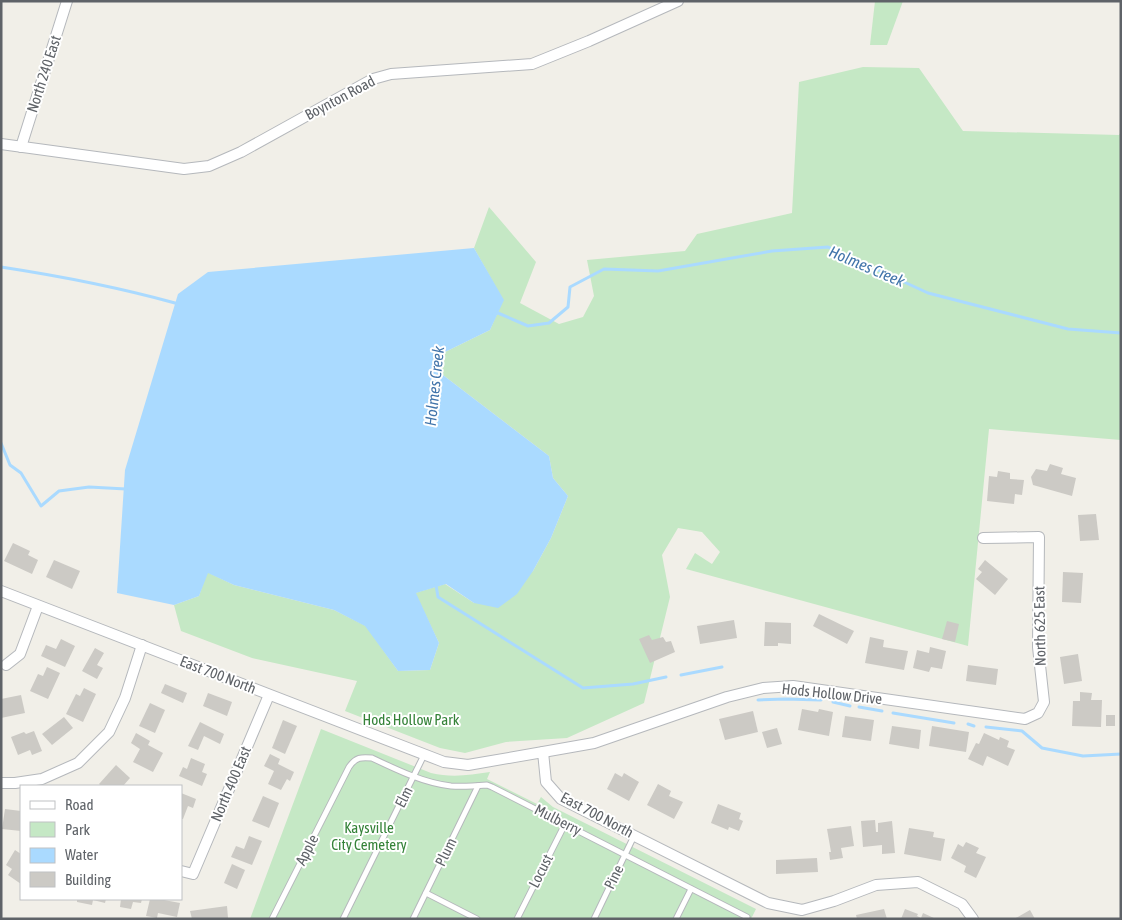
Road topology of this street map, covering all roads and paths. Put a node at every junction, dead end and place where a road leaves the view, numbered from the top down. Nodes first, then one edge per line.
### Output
1 (67, 1) edge
2 (678, 1) edge
3 (1, 144) edge
4 (20, 147) junction
5 (983, 538) dead end
6 (1, 591) edge
7 (38, 606) junction
8 (142, 645) junction
9 (6, 665) dead end
10 (269, 695) junction
11 (1038, 713) joint
12 (543, 752) junction
13 (424, 755) junction
14 (358, 757) joint
15 (414, 776) junction
16 (1, 782) edge
17 (43, 783) edge
18 (478, 786) junction
19 (566, 824) junction
20 (635, 835) junction
21 (625, 854) junction
22 (182, 871) edge
23 (691, 888) junction
24 (426, 894) junction
25 (464, 912) junction
26 (802, 914) edge
27 (746, 918) edge
28 (272, 919) edge
29 (343, 919) edge
30 (413, 919) edge
31 (461, 919) edge
32 (477, 919) edge
33 (517, 919) edge
34 (594, 919) edge
35 (676, 919) edge
36 (973, 919) edge

1 - 4 street, North 240 East
2 - 4 street, Boynton Road
3 - 4 street, Boynton Road
5 - 11 street, North 625 East
6 - 7 street, East 700 North
7 - 8 street, East 700 North
7 - 9 street
8 - 10 street, East 700 North
8 - 17 street
10 - 13 street, East 700 North
10 - 22 street, North 400 East
11 - 12 street, Hods Hollow Drive
12 - 13 street, East 700 North
12 - 20 street, East 700 North
13 - 15 lane, Elm
14 - 15 lane, Mulberry
14 - 28 lane, Apple
15 - 18 lane, Mulberry
15 - 29 lane, Elm
16 - 17 street
18 - 19 lane, Mulberry
18 - 24 lane, Plum
19 - 21 lane, Mulberry
19 - 33 lane, Locust
20 - 21 lane, Pine
20 - 26 street, East 700 North
21 - 23 lane, Mulberry
21 - 34 lane, Pine
23 - 27 lane, Mulberry
23 - 35 lane
24 - 25 lane
24 - 30 lane, Plum
25 - 31 lane
25 - 32 lane
26 - 36 street, East 700 North

